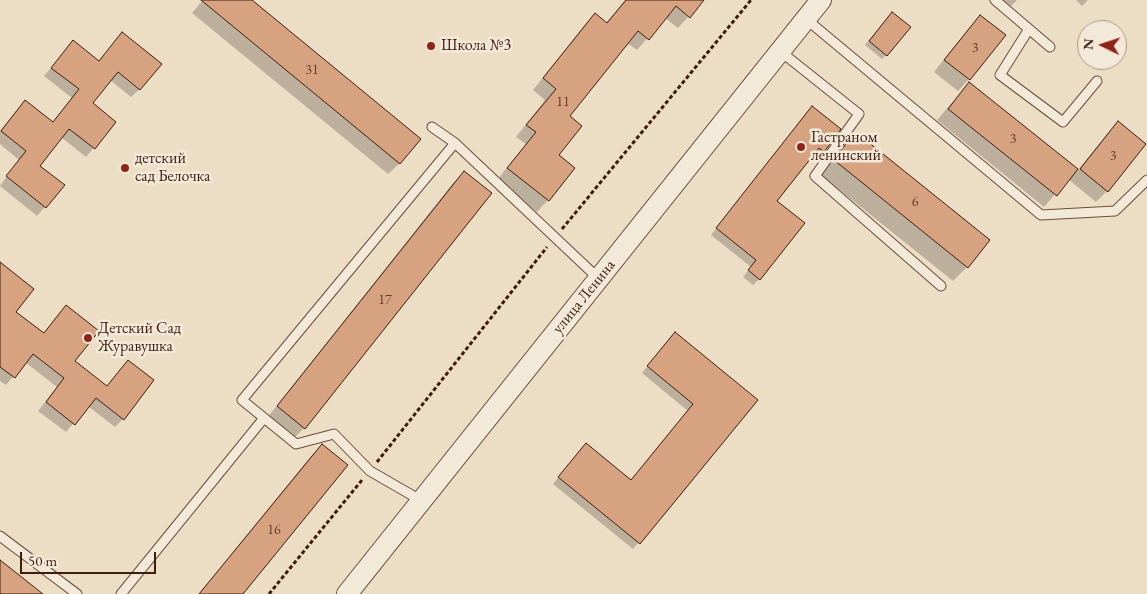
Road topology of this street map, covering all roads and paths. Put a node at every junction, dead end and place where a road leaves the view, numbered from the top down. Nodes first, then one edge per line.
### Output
1 (751, 0) edge
2 (821, 0) edge
3 (995, 0) edge
4 (806, 18) junction
5 (1029, 29) junction
6 (1050, 47) dead end
7 (780, 51) junction
8 (1097, 81) dead end
9 (432, 127) dead end
10 (455, 143) junction
11 (1147, 180) edge
12 (554, 238) junction
13 (599, 279) junction
14 (941, 286) dead end
15 (264, 418) junction
16 (370, 471) junction
17 (422, 501) junction
18 (0, 536) edge
19 (77, 594) edge
20 (121, 594) edge
21 (270, 594) edge
22 (347, 594) edge

1 - 12 path
2 - 4 street, улица Ленина
3 - 5 lane
4 - 7 street, улица Ленина
4 - 11 lane
5 - 6 lane
5 - 8 lane
7 - 13 street, улица Ленина
7 - 14 lane
9 - 10 lane
10 - 12 lane
10 - 15 lane
12 - 13 lane
12 - 16 path
13 - 17 street, улица Ленина
15 - 16 lane
15 - 20 lane
16 - 17 lane
16 - 21 path
17 - 22 street, улица Ленина
18 - 19 lane

